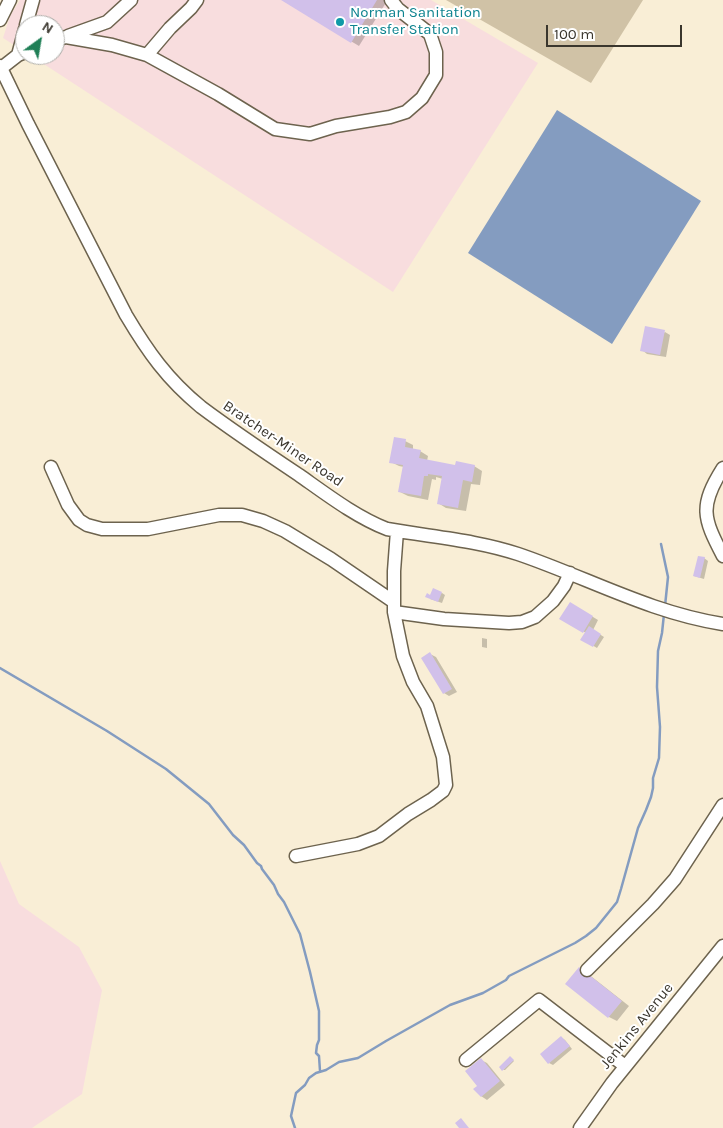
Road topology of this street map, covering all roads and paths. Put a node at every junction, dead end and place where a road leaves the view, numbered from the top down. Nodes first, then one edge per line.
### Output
1 (10, 0) edge
2 (33, 0) edge
3 (131, 0) edge
4 (197, 0) edge
5 (391, 0) edge
6 (29, 15) edge
7 (0, 20) edge
8 (65, 37) edge
9 (65, 39) edge
10 (147, 55) junction
11 (15, 57) edge
12 (0, 68) edge
13 (51, 467) dead end
14 (723, 468) edge
15 (397, 531) junction
16 (723, 556) edge
17 (570, 574) junction
18 (394, 607) junction
19 (723, 624) edge
20 (723, 805) edge
21 (296, 856) dead end
22 (723, 946) edge
23 (587, 970) dead end
24 (466, 1060) dead end
25 (625, 1066) junction
26 (580, 1128) edge

1 - 7 street
2 - 6 street
3 - 8 street
4 - 10 street
5 - 10 street
9 - 10 street
11 - 12 street
12 - 15 street, Bratcher-Miner Road
13 - 18 street
14 - 16 street
15 - 17 street, Bratcher-Miner Road
15 - 18 street
17 - 18 street
17 - 19 street, Bratcher-Miner Road
18 - 21 street
20 - 23 street
22 - 25 street, Jenkins Avenue
24 - 25 street
25 - 26 street, Jenkins Avenue

